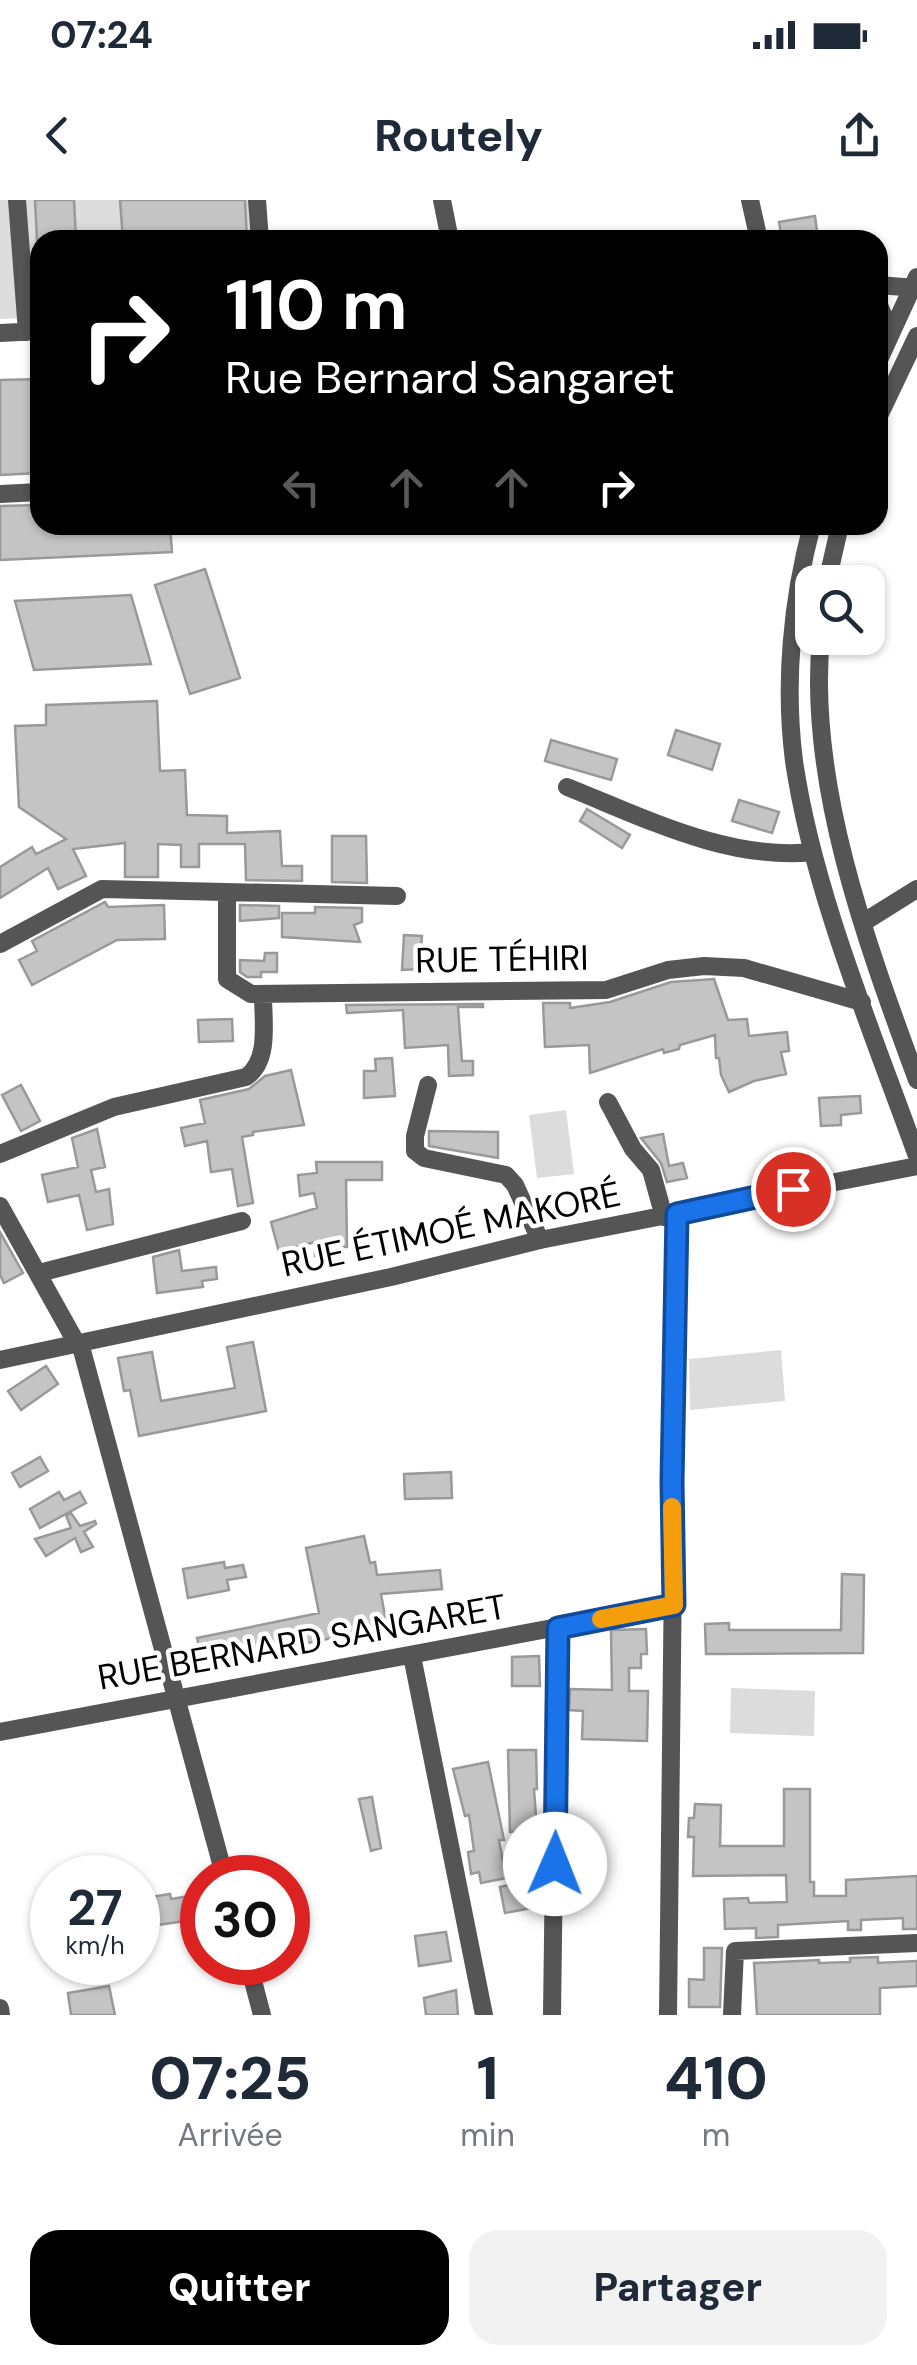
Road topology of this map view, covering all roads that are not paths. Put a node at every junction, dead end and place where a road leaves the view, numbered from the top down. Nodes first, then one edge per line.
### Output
1 (18, 200) edge
2 (258, 200) edge
3 (442, 200) edge
4 (750, 200) edge
5 (260, 230) edge
6 (448, 230) edge
7 (757, 230) edge
8 (915, 284) edge
9 (888, 285) edge
10 (30, 299) edge
11 (888, 328) edge
12 (30, 332) edge
13 (0, 333) edge
14 (890, 333) junction
15 (917, 336) edge
16 (888, 338) edge
17 (888, 397) edge
18 (30, 492) edge
19 (0, 494) edge
20 (810, 535) edge
21 (838, 535) edge
22 (831, 565) edge
23 (821, 655) edge
24 (567, 787) dead end
25 (813, 852) junction
26 (917, 889) edge
27 (227, 892) junction
28 (397, 896) dead end
29 (864, 922) junction
30 (0, 944) edge
31 (263, 995) junction
32 (862, 1002) junction
33 (917, 1080) edge
34 (428, 1085) dead end
35 (608, 1102) dead end
36 (0, 1154) edge
37 (917, 1156) edge
38 (917, 1166) edge
39 (0, 1206) edge
40 (671, 1215) junction
41 (242, 1221) dead end
42 (540, 1240) junction
43 (39, 1273) junction
44 (78, 1343) junction
45 (0, 1360) edge
46 (674, 1605) junction
47 (558, 1628) junction
48 (412, 1656) junction
49 (174, 1698) junction
50 (0, 1732) edge
51 (218, 1855) edge
52 (917, 1943) edge
53 (254, 1985) edge
54 (262, 2015) edge
55 (484, 2015) edge
56 (552, 2015) edge
57 (668, 2015) edge
58 (732, 2015) edge

1 - 10 street
2 - 5 street
3 - 6 street
4 - 7 street
8 - 9 street
8 - 14 street
11 - 14 street
12 - 13 street
14 - 16 street
15 - 17 street
18 - 19 street
20 - 25 street
21 - 22 street
23 - 29 street
24 - 25 street
25 - 32 street
26 - 29 street
27 - 28 street
27 - 30 street
27 - 31 street
29 - 33 street
31 - 32 street, RUE TÉHIRI
31 - 36 street
32 - 37 street
34 - 42 street
35 - 40 street
38 - 40 street, RUE ÉTIMOÉ MAKORÉ
39 - 43 street
40 - 42 street, RUE ÉTIMOÉ MAKORÉ
40 - 46 street
41 - 43 street
42 - 44 street, RUE ÉTIMOÉ MAKORÉ
43 - 44 street
44 - 45 street, RUE ÉTIMOÉ MAKORÉ
44 - 49 street
46 - 47 street, RUE BERNARD SANGARET
46 - 57 street
47 - 48 street, RUE BERNARD SANGARET
47 - 56 street
48 - 49 street, RUE BERNARD SANGARET
48 - 55 street
49 - 50 street, RUE BERNARD SANGARET
49 - 51 street
52 - 58 street
53 - 54 street

